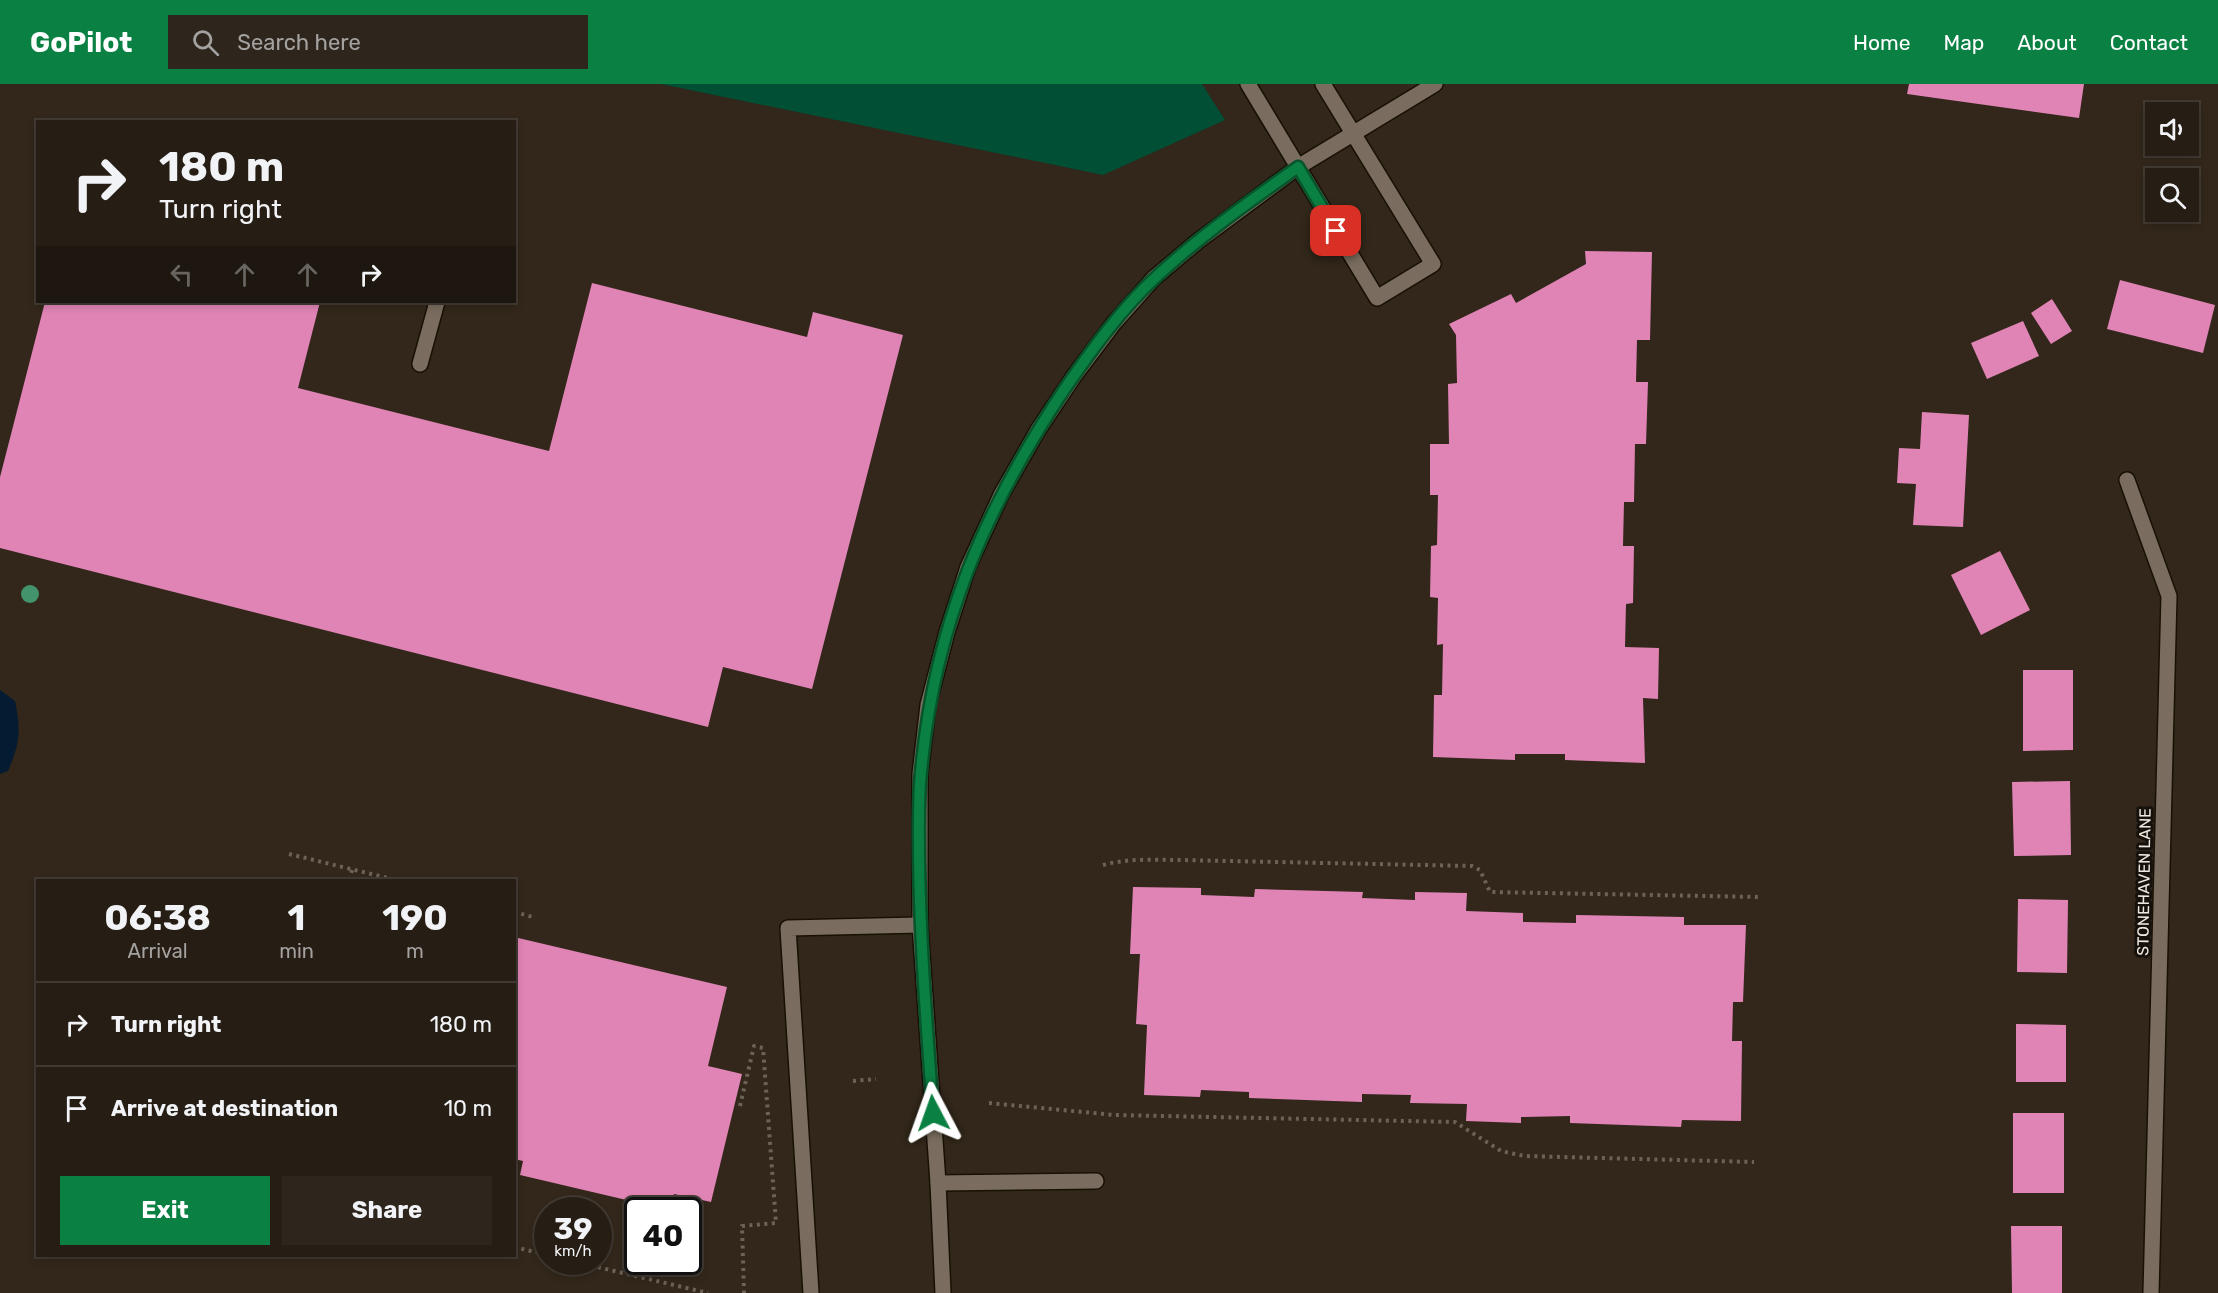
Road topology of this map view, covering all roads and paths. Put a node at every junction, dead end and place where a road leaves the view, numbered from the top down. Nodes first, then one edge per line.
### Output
1 (1248, 84) edge
2 (1323, 84) edge
3 (1436, 84) edge
4 (1353, 134) junction
5 (1298, 167) junction
6 (437, 303) edge
7 (420, 364) dead end
8 (2127, 480) dead end
9 (289, 854) dead end
10 (1103, 866) dead end
11 (352, 870) junction
12 (349, 879) edge
13 (392, 879) edge
14 (1760, 897) dead end
15 (516, 913) edge
16 (533, 917) dead end
17 (920, 925) junction
18 (876, 1079) dead end
19 (853, 1081) dead end
20 (989, 1104) dead end
21 (740, 1106) dead end
22 (1754, 1162) dead end
23 (1096, 1181) dead end
24 (938, 1183) junction
25 (516, 1247) edge
26 (534, 1252) edge
27 (612, 1270) edge
28 (708, 1293) edge
29 (744, 1293) edge
30 (811, 1293) edge
31 (942, 1293) edge
32 (2151, 1293) edge

1 - 5 street
2 - 4 street
3 - 4 street
4 - 5 street
4 - 5 street
5 - 17 street
6 - 7 street
8 - 32 street, STONEHAVEN LANE
9 - 11 path
10 - 14 path
11 - 12 path
11 - 13 path
15 - 16 path
17 - 24 street
17 - 30 street
18 - 19 path
20 - 22 path
21 - 29 path
23 - 24 street
24 - 31 street
25 - 26 path
27 - 28 path

